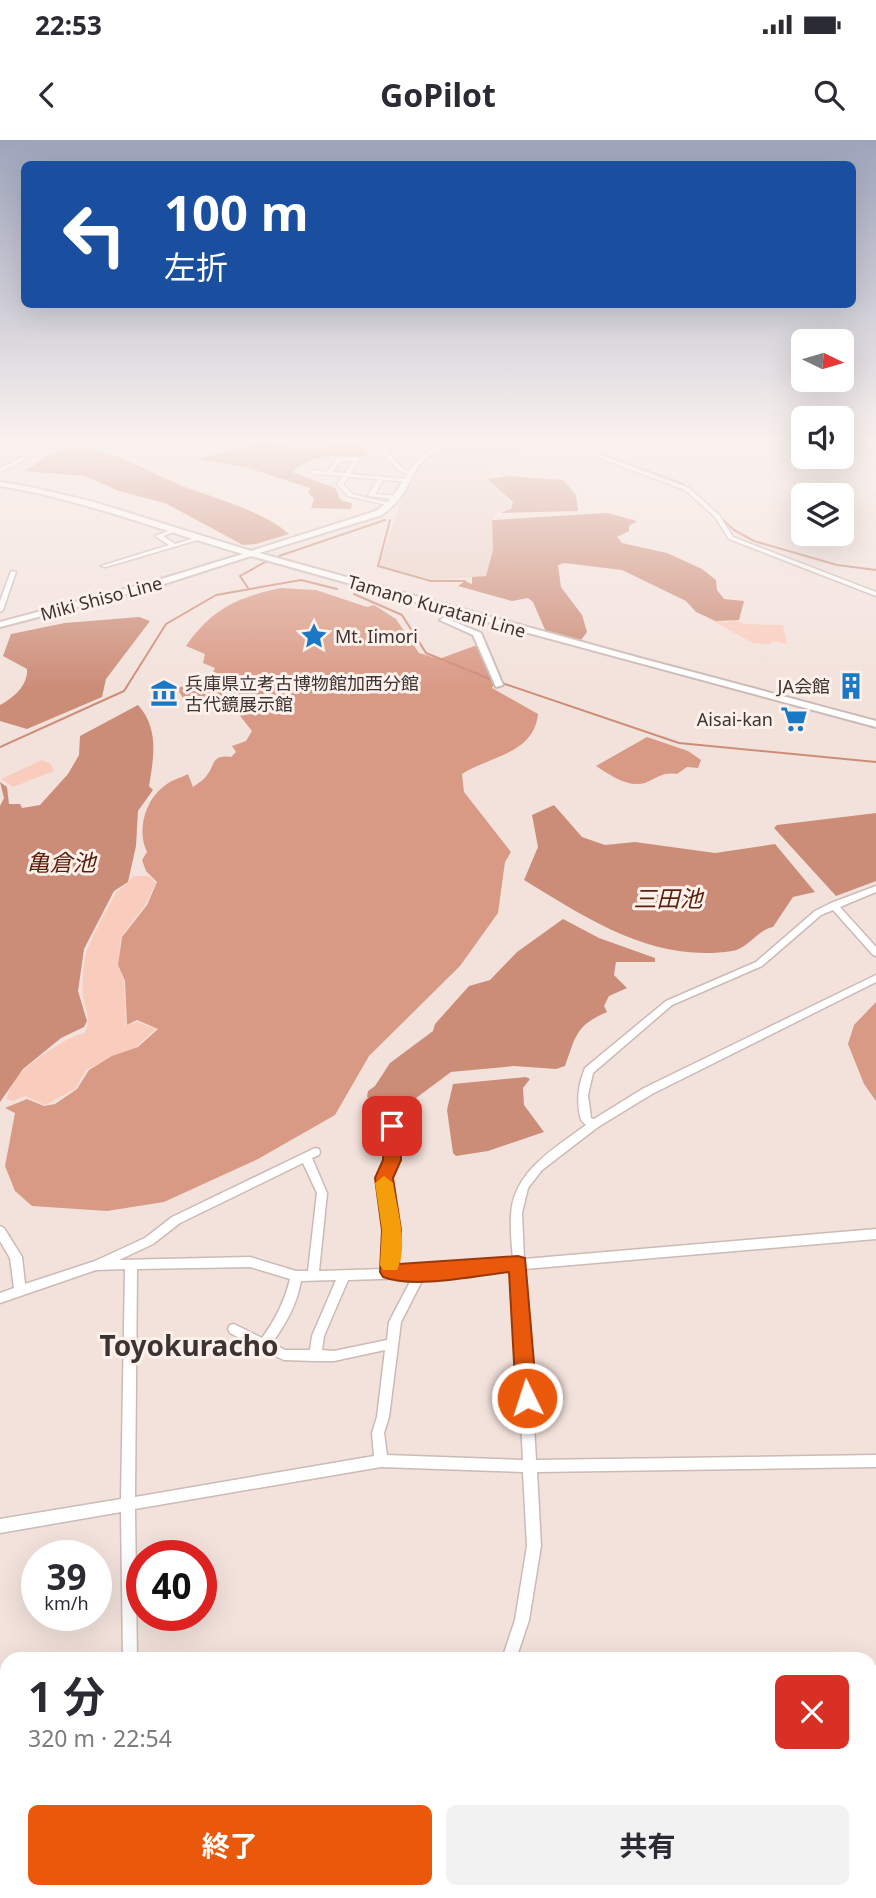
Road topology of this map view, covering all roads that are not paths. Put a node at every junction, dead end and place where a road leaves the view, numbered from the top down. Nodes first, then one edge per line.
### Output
1 (157, 524) edge
2 (343, 524) edge
3 (723, 524) edge
4 (176, 530) junction
5 (201, 538) junction
6 (174, 546) junction
7 (251, 553) junction
8 (104, 566) dead end
9 (13, 572) dead end
10 (876, 594) edge
11 (0, 610) edge
12 (454, 613) dead end
13 (0, 625) edge
14 (499, 685) dead end
15 (876, 724) edge
16 (876, 889) edge
17 (834, 905) junction
18 (876, 953) edge
19 (876, 978) edge
20 (594, 1124) junction
21 (392, 1126) dead end
22 (0, 1231) edge
23 (876, 1234) edge
24 (518, 1264) junction
25 (96, 1265) junction
26 (131, 1265) junction
27 (390, 1272) junction
28 (420, 1273) junction
29 (344, 1274) junction
30 (313, 1275) junction
31 (296, 1276) junction
32 (20, 1290) junction
33 (0, 1297) edge
34 (234, 1329) dead end
35 (391, 1344) junction
36 (263, 1346) junction
37 (315, 1356) junction
38 (381, 1461) junction
39 (876, 1461) edge
40 (531, 1466) junction
41 (128, 1504) junction
42 (0, 1526) edge
43 (130, 1652) edge
44 (511, 1652) edge

1 - 4 main road, Tamano Kuratani Line
2 - 7 main road, Miki Shiso Line
3 - 10 street
4 - 5 main road, Tamano Kuratani Line
4 - 6 street
5 - 6 street
5 - 7 main road, Tamano Kuratani Line
6 - 8 street
7 - 13 main road, Miki Shiso Line
7 - 15 main road, Tamano Kuratani Line
9 - 11 street
12 - 14 main road
16 - 17 street
17 - 18 street
17 - 20 street
19 - 20 street
20 - 24 street
21 - 27 street
22 - 32 street
23 - 24 street
24 - 28 street
24 - 40 street
25 - 26 street
25 - 30 street
25 - 32 street
26 - 31 street
26 - 41 street
27 - 28 street
27 - 29 street
28 - 35 street
29 - 30 street
29 - 37 street
30 - 31 street
31 - 36 street
32 - 33 street
34 - 36 street
35 - 37 street
35 - 38 street
36 - 37 street
38 - 40 street
38 - 41 street
39 - 40 street
40 - 44 street
41 - 42 street
41 - 43 street

